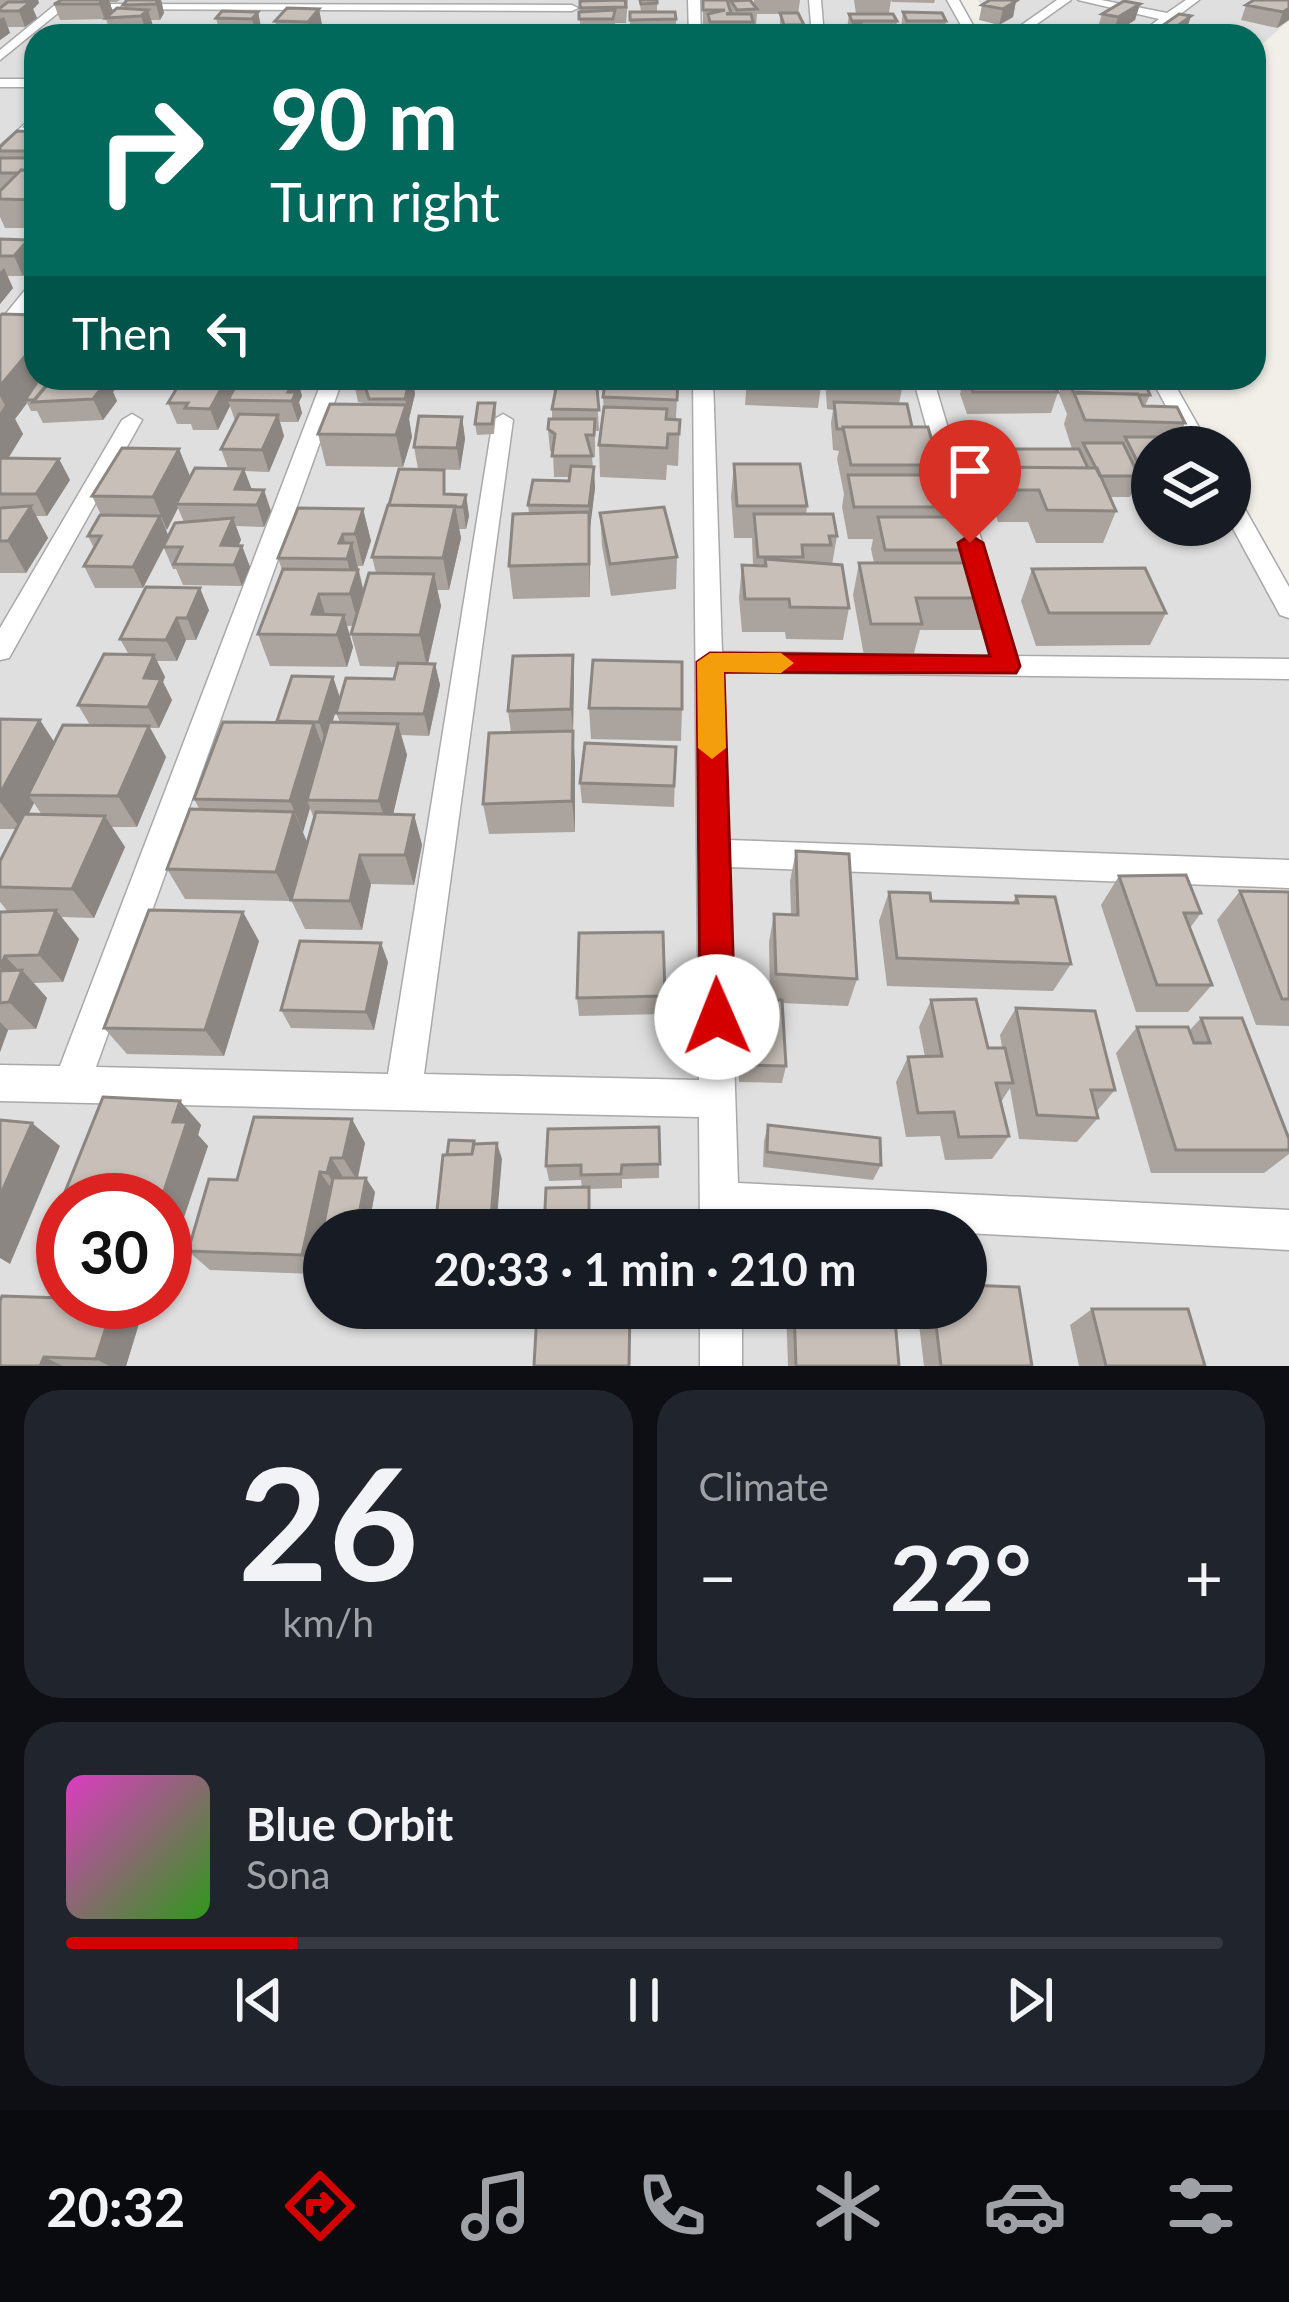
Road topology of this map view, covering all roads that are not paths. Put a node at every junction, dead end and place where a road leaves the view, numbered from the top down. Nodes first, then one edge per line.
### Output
1 (1066, 0) edge
2 (1084, 0) edge
3 (1192, 0) edge
4 (64, 3) edge
5 (572, 10) edge
6 (1168, 17) junction
7 (1030, 24) edge
8 (1159, 24) edge
9 (24, 130) edge
10 (0, 154) edge
11 (24, 303) edge
12 (0, 334) edge
13 (329, 390) edge
14 (704, 390) edge
15 (926, 390) edge
16 (1168, 390) edge
17 (132, 420) dead end
18 (503, 420) dead end
19 (1187, 426) edge
20 (1251, 540) edge
21 (1289, 609) edge
22 (0, 651) edge
23 (710, 662) junction
24 (1006, 666) junction
25 (1289, 669) edge
26 (714, 853) junction
27 (1289, 874) edge
28 (0, 1083) edge
29 (73, 1083) junction
30 (403, 1092) junction
31 (719, 1099) junction
32 (720, 1209) edge
33 (987, 1223) edge
34 (1289, 1230) edge
35 (721, 1329) edge
36 (721, 1366) edge

1 - 7 street
2 - 6 street
3 - 6 street
4 - 5 street
6 - 8 street
9 - 10 street
11 - 12 street
13 - 29 street
14 - 23 street
15 - 24 street
16 - 19 street
17 - 22 street
18 - 30 street
20 - 21 street
23 - 24 street
23 - 26 street
24 - 25 street
26 - 27 street
26 - 31 street
28 - 29 street
29 - 30 street
30 - 31 street
31 - 32 street
33 - 34 street
35 - 36 street

